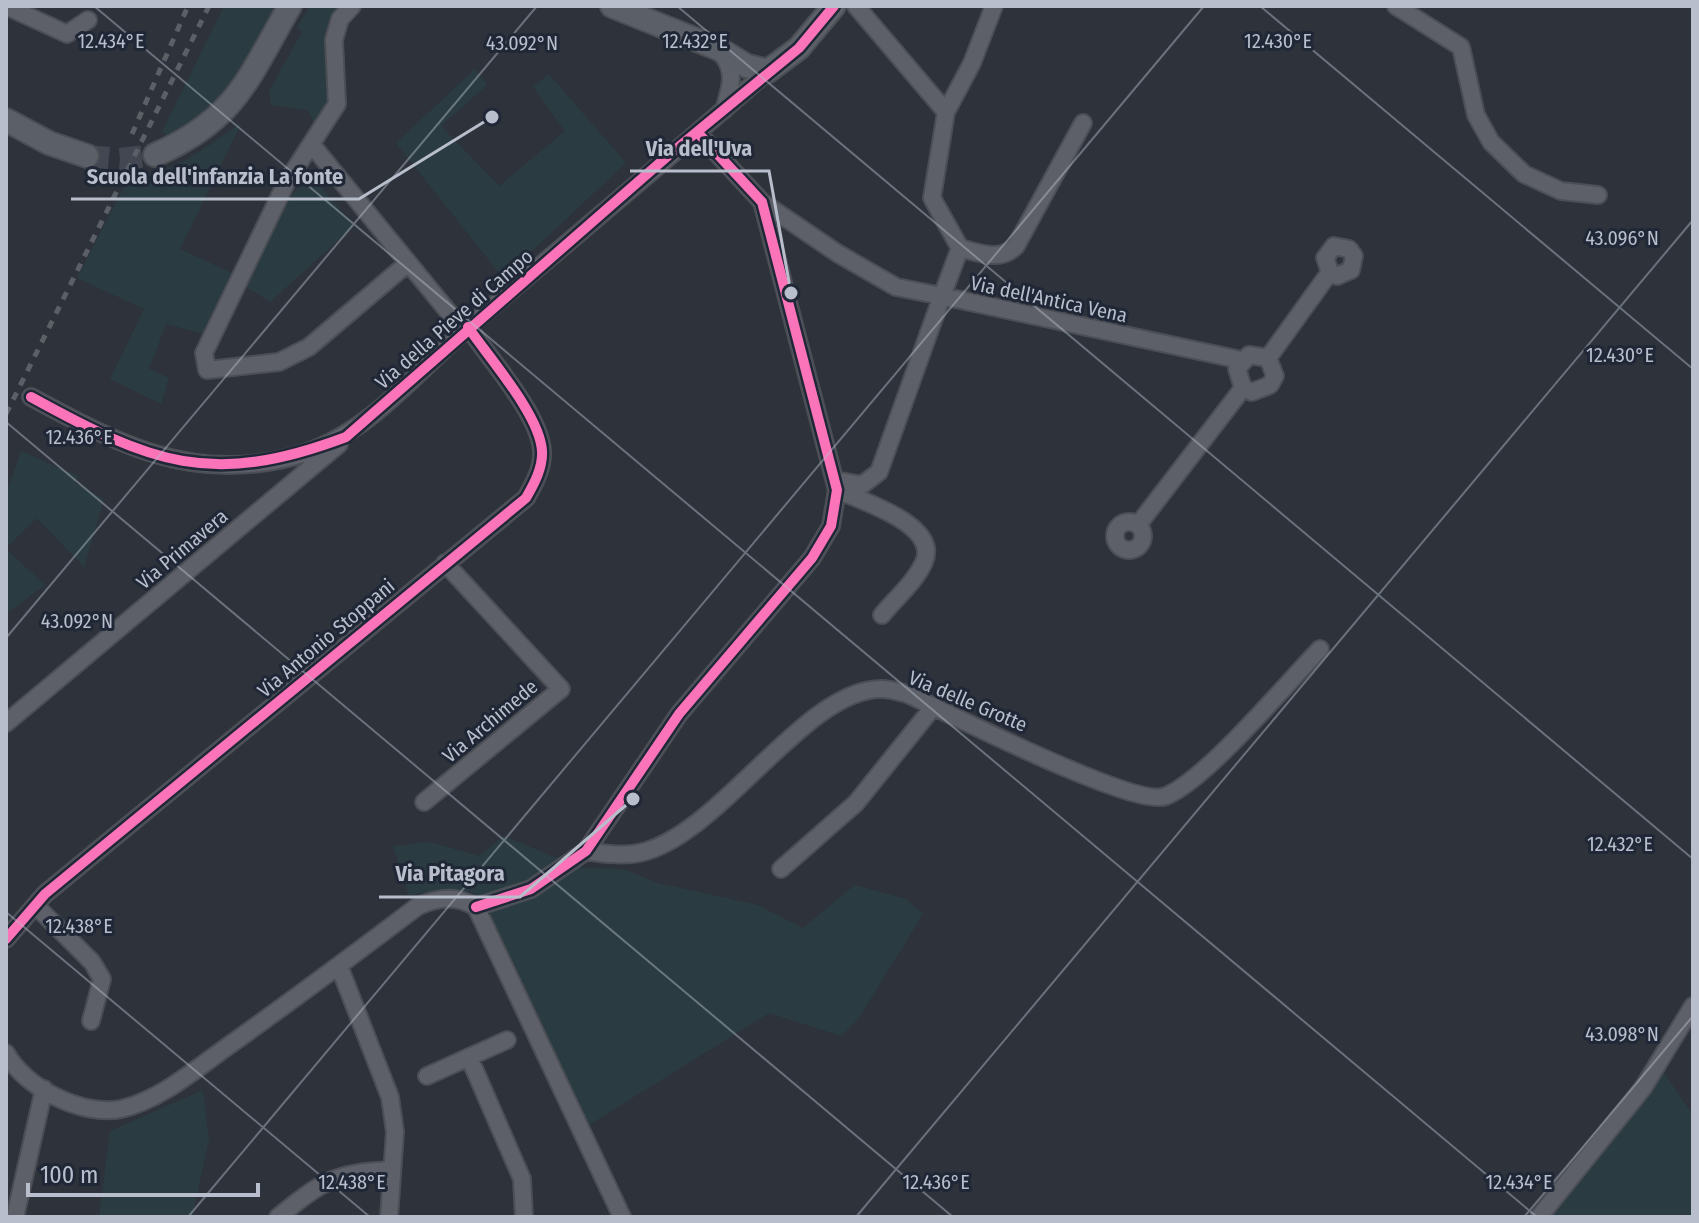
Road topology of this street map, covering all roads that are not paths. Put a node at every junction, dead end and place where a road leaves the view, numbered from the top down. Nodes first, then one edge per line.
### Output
1 (6, 6) edge
2 (290, 6) edge
3 (352, 6) edge
4 (612, 6) edge
5 (834, 6) edge
6 (856, 6) edge
7 (994, 6) edge
8 (1396, 6) edge
9 (88, 20) dead end
10 (719, 49) junction
11 (768, 71) junction
12 (724, 110) junction
13 (946, 112) junction
14 (8, 122) edge
15 (1083, 123) dead end
16 (698, 133) junction
17 (312, 145) junction
18 (155, 155) tunnel mouth
19 (87, 156) tunnel mouth
20 (1598, 195) dead end
21 (762, 202) junction
22 (960, 248) junction
23 (408, 263) junction
24 (1330, 272) dead end
25 (942, 296) junction
26 (466, 329) junction
27 (1268, 358) junction
28 (1241, 360) junction
29 (1243, 388) junction
30 (31, 397) dead end
31 (346, 437) junction
32 (836, 485) junction
33 (1138, 525) dead end
34 (445, 563) junction
35 (882, 615) dead end
36 (1320, 649) dead end
37 (934, 706) junction
38 (6, 723) edge
39 (424, 802) dead end
40 (586, 851) junction
41 (781, 869) dead end
42 (35, 905) junction
43 (476, 907) junction
44 (6, 939) edge
45 (339, 966) junction
46 (1693, 1006) edge
47 (91, 1021) dead end
48 (507, 1040) dead end
49 (6, 1053) edge
50 (469, 1057) junction
51 (427, 1076) dead end
52 (44, 1089) junction
53 (391, 1170) junction
54 (15, 1217) edge
55 (278, 1217) edge
56 (389, 1217) edge
57 (524, 1217) edge
58 (622, 1217) edge
59 (1539, 1217) edge

1 - 9 street
2 - 18 street
3 - 17 street
4 - 10 street
5 - 11 street, Via della Pieve di Campo
6 - 13 street
7 - 13 street, Via dell'Antica Vena
8 - 20 street
10 - 11 street
10 - 12 street
11 - 12 street, Via della Pieve di Campo
12 - 16 street, Via della Pieve di Campo
13 - 22 street, Via dell'Antica Vena
14 - 19 street
15 - 22 street
16 - 21 street
16 - 26 street, Via della Pieve di Campo
17 - 23 street, Via Antonio Stoppani
17 - 23 street
21 - 25 street
21 - 32 street
22 - 25 street, Via dell'Antica Vena
23 - 26 street, Via Antonio Stoppani
24 - 27 street
25 - 28 street, Via dell'Antica Vena
25 - 32 street
26 - 31 street, Via della Pieve di Campo
26 - 34 street, Via Antonio Stoppani
27 - 28 street, Via dell'Antica Vena
27 - 29 street
28 - 29 street
29 - 33 street
30 - 31 street, Via della Pieve di Campo
31 - 38 street, Via Primavera
32 - 35 street
32 - 40 street
34 - 39 street, Via Archimede
34 - 42 street, Via Antonio Stoppani
36 - 37 street, Via delle Grotte
37 - 40 street, Via delle Grotte
37 - 41 street
40 - 43 street
42 - 44 street, Via Antonio Stoppani
42 - 47 street
43 - 45 street
43 - 58 street
45 - 52 street
45 - 53 street
46 - 59 street
48 - 50 street
49 - 52 street
50 - 51 street
50 - 57 street
52 - 54 street
53 - 55 street
53 - 56 street

